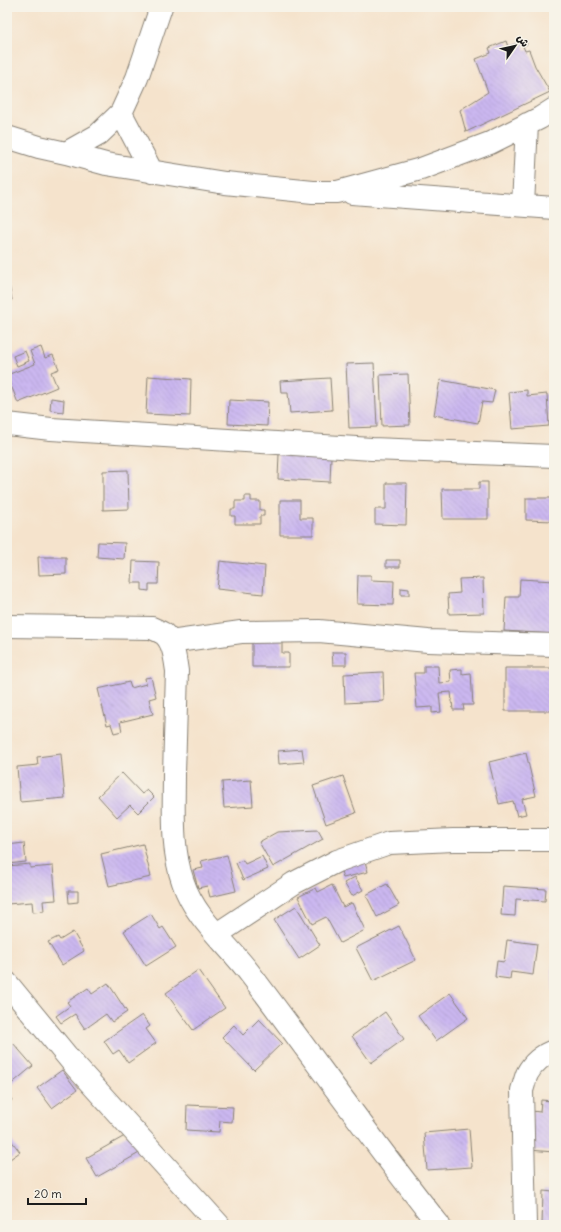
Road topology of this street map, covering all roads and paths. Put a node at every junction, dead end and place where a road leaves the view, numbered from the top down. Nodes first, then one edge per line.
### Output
1 (161, 7) edge
2 (554, 109) edge
3 (121, 113) junction
4 (527, 124) junction
5 (7, 137) edge
6 (66, 153) junction
7 (152, 172) junction
8 (337, 192) junction
9 (523, 206) junction
10 (554, 208) edge
11 (7, 424) edge
12 (554, 456) edge
13 (7, 626) edge
14 (170, 642) junction
15 (554, 645) edge
16 (554, 840) edge
17 (217, 934) junction
18 (7, 983) edge
19 (554, 1051) edge
20 (219, 1225) edge
21 (439, 1225) edge
22 (525, 1225) edge

1 - 3 street
2 - 4 street
3 - 6 street
3 - 7 street
4 - 8 street
4 - 9 street
5 - 6 street
6 - 7 street
7 - 8 street
8 - 9 street
9 - 10 street
11 - 12 street
13 - 14 street
14 - 15 street
14 - 17 street
16 - 17 street
17 - 21 street
18 - 20 street
19 - 22 street

